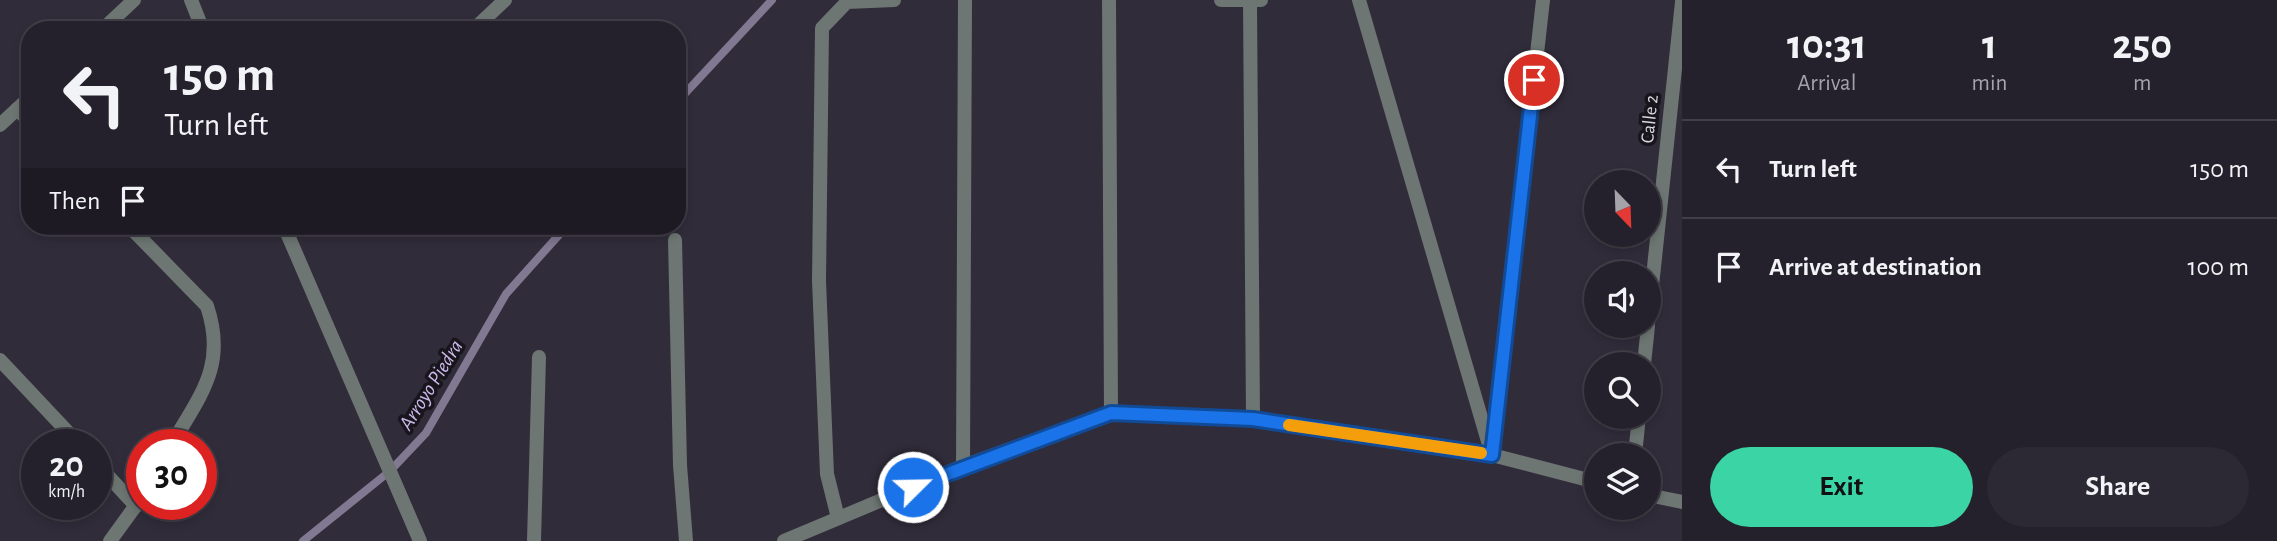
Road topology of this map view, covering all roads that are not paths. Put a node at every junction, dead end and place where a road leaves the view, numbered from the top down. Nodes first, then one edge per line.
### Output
1 (134, 0) edge
2 (191, 0) edge
3 (505, 0) edge
4 (894, 0) edge
5 (965, 0) edge
6 (1109, 0) edge
7 (1222, 0) edge
8 (1250, 0) edge
9 (1261, 0) edge
10 (1359, 0) edge
11 (1543, 0) edge
12 (1682, 2) edge
13 (112, 21) edge
14 (199, 21) edge
15 (482, 21) edge
16 (21, 105) edge
17 (17, 109) junction
18 (21, 113) edge
19 (0, 125) edge
20 (138, 235) edge
21 (288, 235) edge
22 (675, 240) dead end
23 (1655, 261) edge
24 (540, 357) dead end
25 (0, 360) edge
26 (1111, 413) junction
27 (1253, 419) junction
28 (65, 429) edge
29 (181, 429) edge
30 (1492, 455) junction
31 (963, 466) junction
32 (112, 477) edge
33 (1584, 479) edge
34 (126, 490) edge
35 (1661, 498) edge
36 (1682, 502) edge
37 (838, 518) junction
38 (126, 519) edge
39 (110, 541) edge
40 (420, 541) edge
41 (534, 541) edge
42 (686, 541) edge
43 (784, 541) edge

1 - 13 street
2 - 14 street
3 - 15 street
4 - 37 street
5 - 31 street
6 - 26 street
7 - 8 street
8 - 9 street
8 - 27 street
10 - 30 street
11 - 30 street
12 - 23 street, Calle 2
16 - 17 street
17 - 18 street
17 - 19 street
20 - 29 street
21 - 40 street
22 - 42 street
24 - 41 street
25 - 28 street
26 - 27 street
26 - 31 street
27 - 30 street
30 - 33 street
31 - 37 street
32 - 34 street
35 - 36 street
37 - 43 street
38 - 39 street

